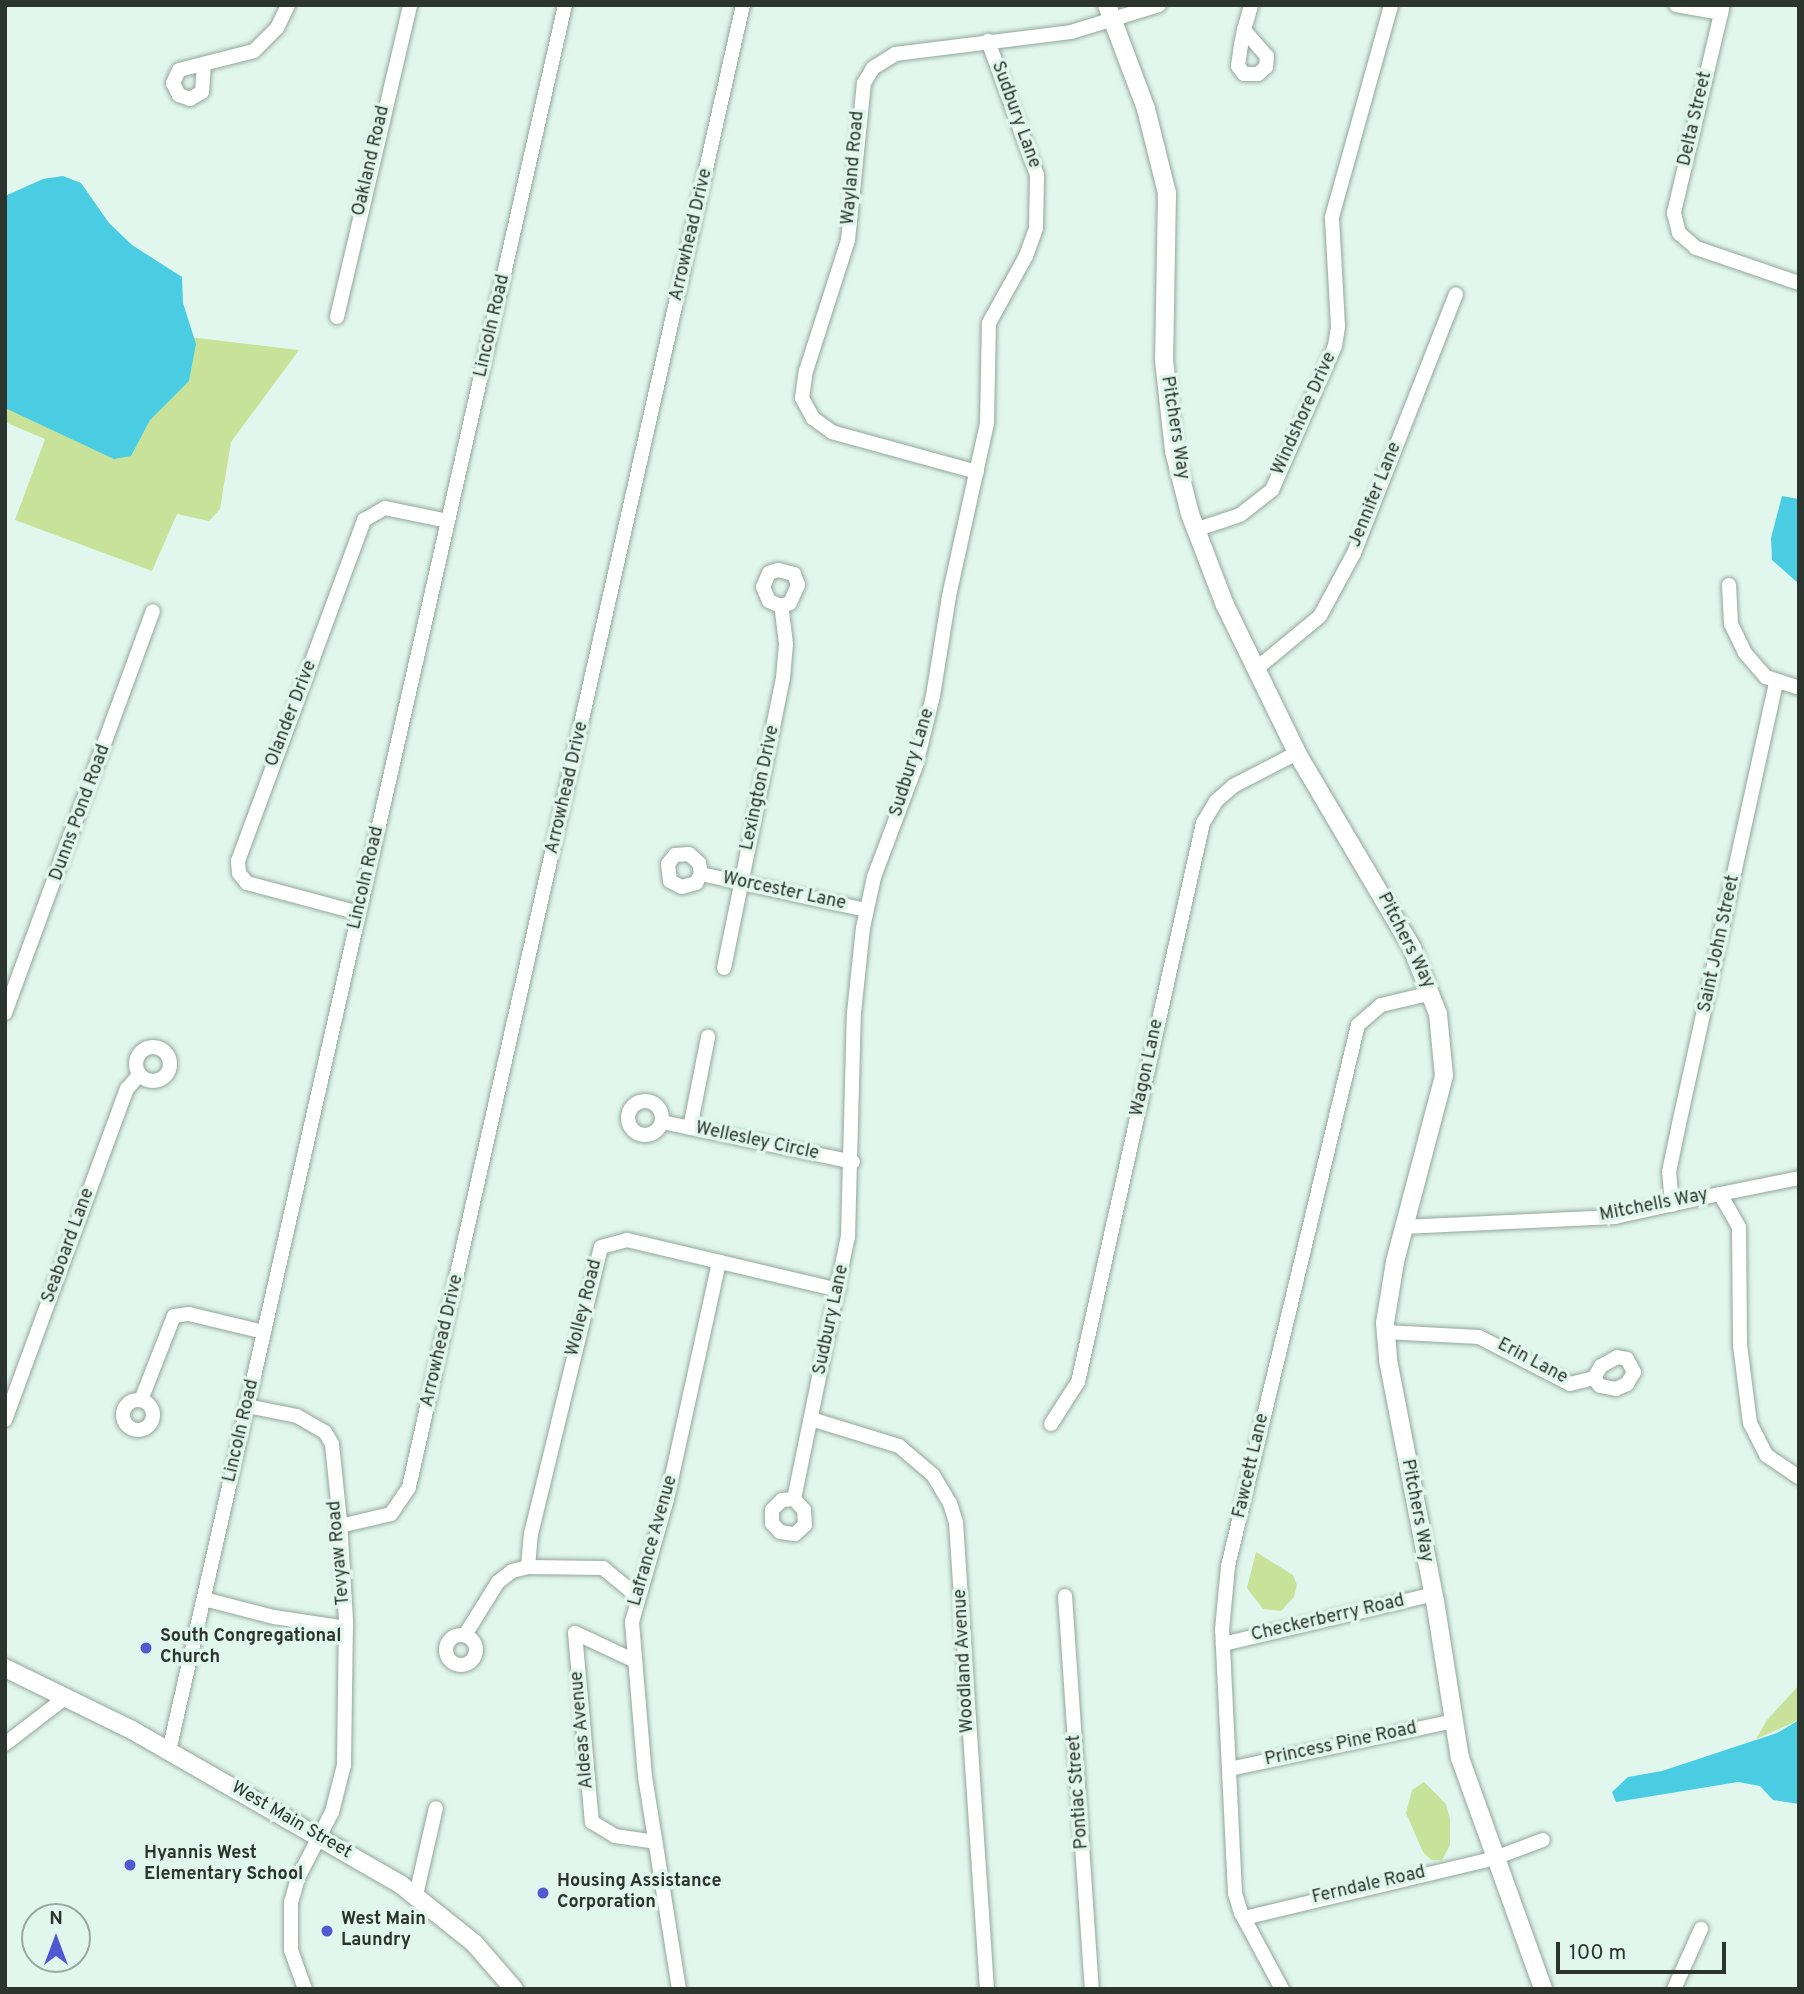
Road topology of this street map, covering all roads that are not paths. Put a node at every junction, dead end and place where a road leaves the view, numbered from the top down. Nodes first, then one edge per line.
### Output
1 (288, 5) edge
2 (410, 5) edge
3 (565, 5) edge
4 (743, 5) edge
5 (1159, 5) edge
6 (1251, 5) edge
7 (1391, 5) edge
8 (1676, 5) edge
9 (1722, 9) edge
10 (1110, 13) edge
11 (1244, 30) dead end
12 (988, 41) junction
13 (204, 64) dead end
14 (1799, 283) edge
15 (1456, 294) dead end
16 (337, 317) dead end
17 (977, 472) junction
18 (448, 522) junction
19 (1195, 530) junction
20 (1729, 585) dead end
21 (781, 606) dead end
22 (153, 611) dead end
23 (1256, 669) junction
24 (1776, 683) junction
25 (1799, 688) edge
26 (1297, 753) junction
27 (701, 874) dead end
28 (741, 883) junction
29 (866, 909) junction
30 (359, 914) junction
31 (724, 968) dead end
32 (1432, 993) junction
33 (5, 1013) edge
34 (708, 1037) dead end
35 (139, 1074) dead end
36 (662, 1122) dead end
37 (690, 1128) junction
38 (853, 1162) junction
39 (1799, 1178) edge
40 (1720, 1194) junction
41 (1672, 1205) junction
42 (1403, 1227) junction
43 (719, 1262) junction
44 (838, 1290) junction
45 (264, 1332) junction
46 (1385, 1332) junction
47 (1594, 1378) dead end
48 (141, 1400) dead end
49 (247, 1406) junction
50 (811, 1419) junction
51 (5, 1420) edge
52 (1051, 1424) dead end
53 (1799, 1477) edge
54 (793, 1499) dead end
55 (340, 1526) junction
56 (528, 1567) junction
57 (1434, 1594) junction
58 (1065, 1596) dead end
59 (638, 1597) junction
60 (204, 1599) junction
61 (346, 1628) junction
62 (465, 1635) dead end
63 (1223, 1644) junction
64 (633, 1660) junction
65 (5, 1668) edge
66 (66, 1697) junction
67 (1453, 1721) junction
68 (5, 1744) edge
69 (169, 1751) junction
70 (1230, 1769) junction
71 (436, 1808) dead end
72 (320, 1839) junction
73 (1543, 1840) dead end
74 (656, 1842) junction
75 (1495, 1858) junction
76 (416, 1895) junction
77 (1244, 1918) junction
78 (1701, 1928) dead end
79 (305, 1989) edge
80 (514, 1989) edge
81 (679, 1989) edge
82 (987, 1989) edge
83 (1092, 1989) edge
84 (1282, 1989) edge
85 (1543, 1989) edge
86 (1674, 1989) edge

1 - 13 street
2 - 16 street, Oakland Road
3 - 18 street, Lincoln Road
4 - 55 street, Arrowhead Drive
5 - 10 street, Wayland Road
6 - 11 street
7 - 19 street, Windshore Drive
8 - 9 street
9 - 14 street, Delta Street
10 - 12 street, Wayland Road
10 - 19 main road, Pitchers Way
12 - 17 street, Sudbury Lane
12 - 17 street, Wayland Road
15 - 23 street, Jennifer Lane
17 - 29 street, Sudbury Lane
18 - 30 street, Lincoln Road
18 - 30 street, Olander Drive
19 - 23 main road, Pitchers Way
20 - 24 street
21 - 28 street, Lexington Drive
22 - 33 street, Dunns Pond Road
23 - 26 main road, Pitchers Way
24 - 25 street
24 - 41 street, Saint John Street
26 - 32 main road, Pitchers Way
26 - 52 street, Wagon Lane
27 - 28 street, Worcester Lane
28 - 29 street, Worcester Lane
28 - 31 street, Lexington Drive
29 - 38 street, Sudbury Lane
30 - 45 street, Lincoln Road
32 - 42 main road, Pitchers Way
32 - 63 street, Fawcett Lane
34 - 37 street
35 - 51 street, Seaboard Lane
36 - 37 street, Wellesley Circle
37 - 38 street, Wellesley Circle
38 - 44 street, Sudbury Lane
39 - 40 street
40 - 41 street, Mitchells Way
40 - 53 street, Mitchells Way
41 - 42 street, Mitchells Way
42 - 46 main road, Pitchers Way
43 - 44 street, Wolley Road
43 - 56 street, Wolley Road
43 - 59 street, Lafrance Avenue
44 - 50 street, Sudbury Lane
45 - 48 street
45 - 49 street, Lincoln Road
46 - 47 street, Erin Lane
46 - 57 main road, Pitchers Way
49 - 55 street, Tevyaw Road
49 - 60 street, Lincoln Road
50 - 54 street, Sudbury Lane
50 - 82 street, Woodland Avenue
55 - 61 street, Tevyaw Road
56 - 59 street
56 - 62 street
57 - 63 street, Checkerberry Road
57 - 67 main road, Pitchers Way
58 - 83 street, Pontiac Street
59 - 64 street, Lafrance Avenue
60 - 61 street
60 - 69 street, Lincoln Road
61 - 72 street, Tevyaw Road
63 - 70 street, Fawcett Lane
64 - 74 street, Lafrance Avenue
64 - 74 street, Aldeas Avenue
65 - 66 main road, West Main Street
66 - 68 street
66 - 69 main road, West Main Street
67 - 70 street, Princess Pine Road
67 - 75 main road, Pitchers Way
69 - 72 main road, West Main Street
70 - 77 street, Fawcett Lane
71 - 76 street
72 - 76 main road, West Main Street
72 - 79 street, Tevyaw Road
73 - 75 street, Ferndale Road
74 - 81 street, Lafrance Avenue
75 - 77 street, Ferndale Road
75 - 85 main road, Pitchers Way
76 - 80 main road, West Main Street
77 - 84 street, Fawcett Lane
78 - 86 street

